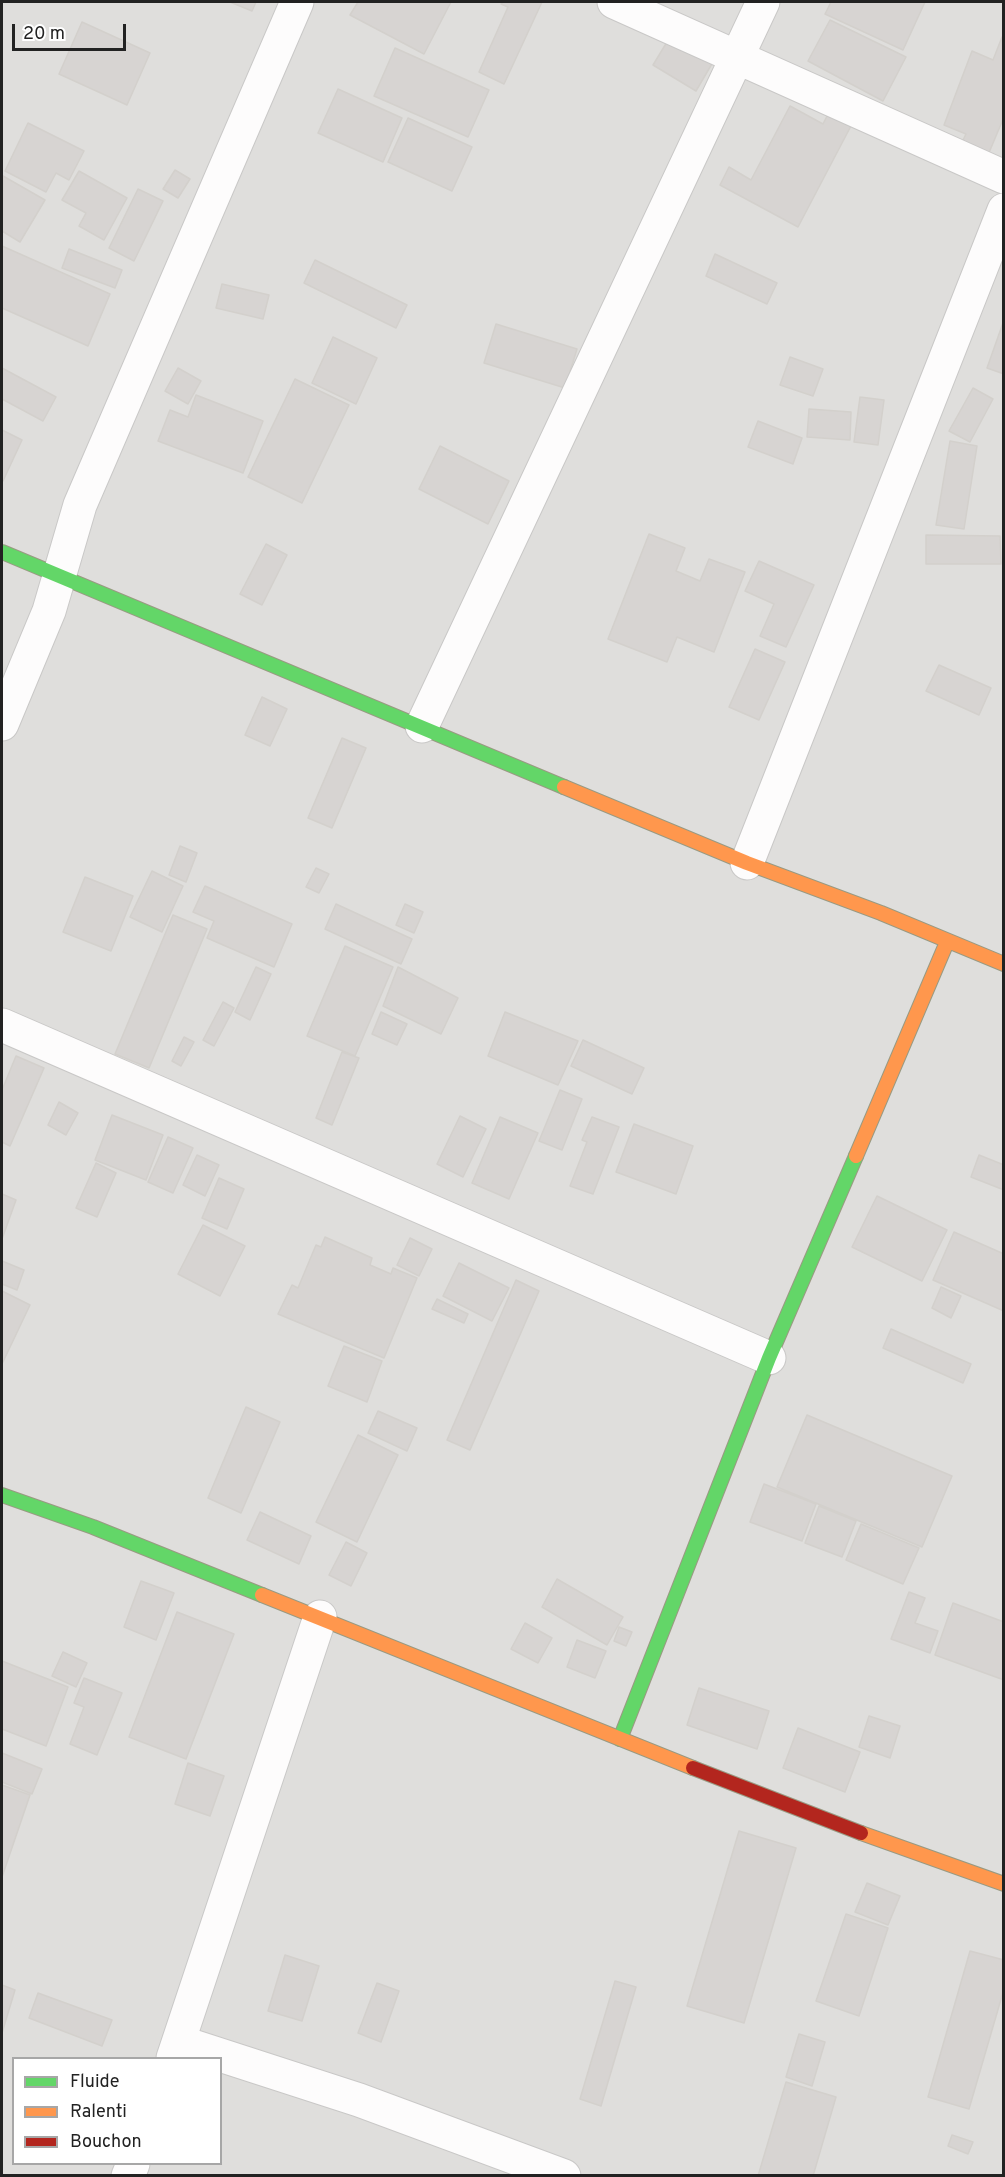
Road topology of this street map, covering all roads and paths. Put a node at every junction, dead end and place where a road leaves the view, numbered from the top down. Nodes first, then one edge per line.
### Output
1 (297, 2) edge
2 (614, 2) edge
3 (764, 2) edge
4 (738, 57) junction
5 (1004, 177) edge
6 (1004, 210) edge
7 (2, 552) edge
8 (60, 574) junction
9 (2, 724) edge
10 (422, 726) junction
11 (747, 863) junction
12 (947, 942) junction
13 (1004, 964) edge
14 (2, 1025) edge
15 (769, 1358) junction
16 (2, 1495) edge
17 (320, 1617) junction
18 (620, 1739) junction
19 (1004, 1884) edge
20 (177, 2050) edge
21 (202, 2057) edge
22 (222, 2062) edge
23 (564, 2175) edge

1 - 8 street
2 - 4 street
3 - 4 street
4 - 5 street
4 - 10 street
6 - 11 street
7 - 8 street
8 - 9 street
8 - 10 street
10 - 11 street
11 - 12 street
12 - 13 street
12 - 15 street
14 - 15 street
15 - 18 street
16 - 17 street
17 - 18 street
17 - 20 street
18 - 19 street
20 - 21 street
22 - 23 street

